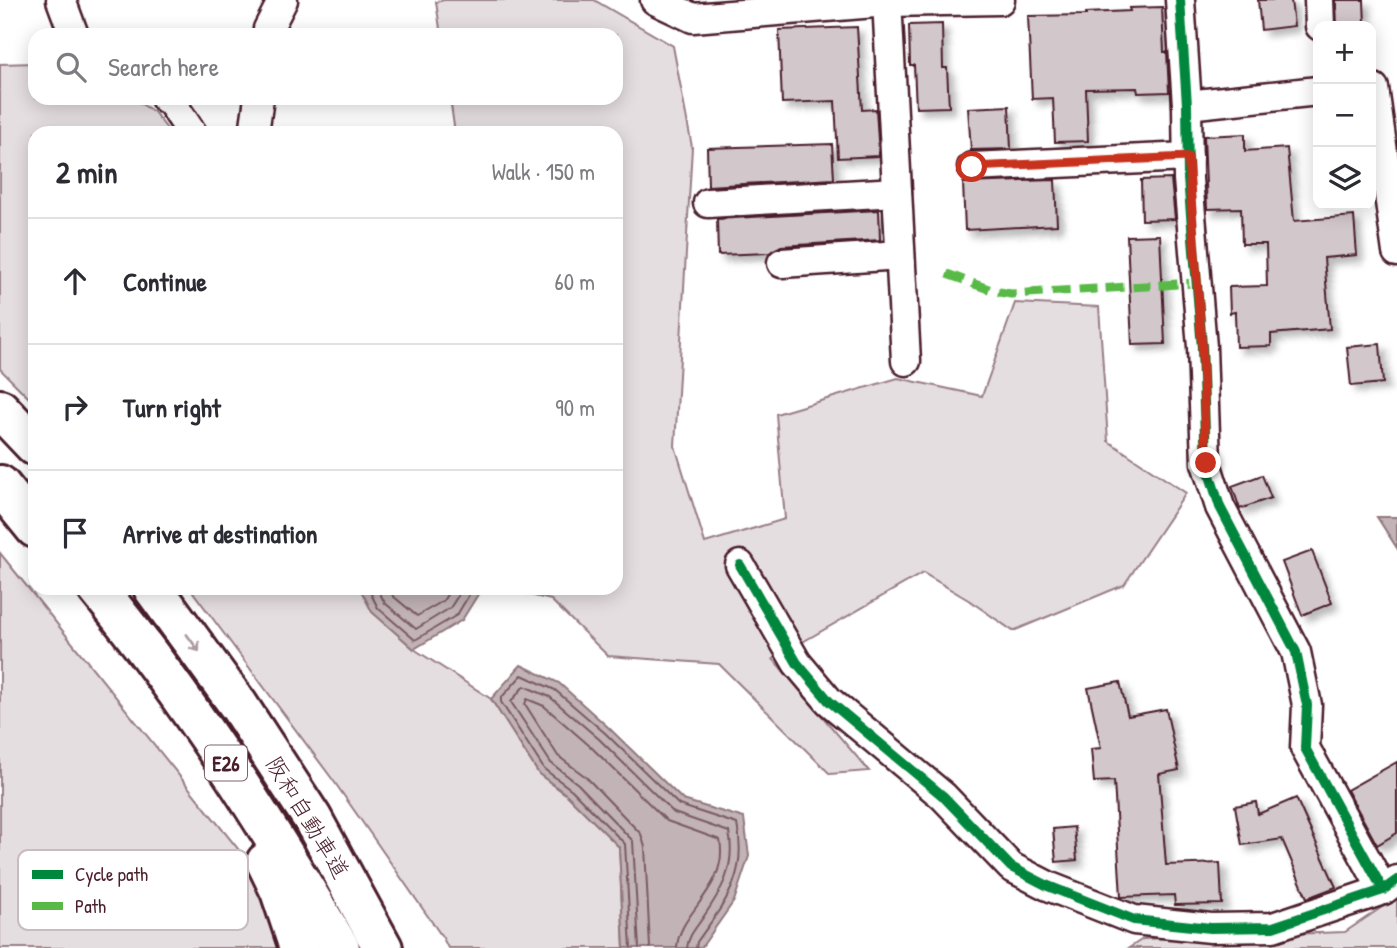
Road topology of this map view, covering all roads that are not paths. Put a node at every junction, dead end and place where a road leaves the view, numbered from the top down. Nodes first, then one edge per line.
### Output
1 (61, 0) edge
2 (284, 0) edge
3 (1000, 0) edge
4 (1180, 0) edge
5 (1319, 0) edge
6 (659, 1) edge
7 (887, 1) edge
8 (1320, 21) edge
9 (71, 28) edge
10 (269, 28) edge
11 (1381, 88) edge
12 (1313, 92) edge
13 (173, 105) edge
14 (258, 105) edge
15 (1188, 105) junction
16 (187, 126) edge
17 (255, 126) edge
18 (1188, 157) junction
19 (972, 167) dead end
20 (897, 192) junction
21 (708, 203) dead end
22 (1397, 253) edge
23 (900, 255) junction
24 (782, 263) dead end
25 (906, 362) dead end
26 (0, 409) edge
27 (28, 439) edge
28 (0, 472) edge
29 (0, 485) edge
30 (28, 505) edge
31 (28, 519) edge
32 (740, 565) dead end
33 (89, 595) edge
34 (102, 595) edge
35 (158, 595) edge
36 (312, 818) junction
37 (1390, 885) edge
38 (299, 948) edge
39 (340, 948) edge
40 (383, 948) edge
41 (404, 948) edge

1 - 9 street
2 - 10 street
3 - 7 street
4 - 15 street
5 - 8 street
6 - 7 street
7 - 20 street
11 - 22 street
12 - 15 street
13 - 16 street
14 - 17 street
15 - 18 street
18 - 19 street
18 - 37 street
20 - 21 street
20 - 23 street
23 - 24 street
23 - 25 street
26 - 27 highway
28 - 30 highway
29 - 31 highway
32 - 37 street
33 - 38 highway
34 - 39 highway, 阪和自動車道 / E26
35 -> 36 highway, 阪和自動車道 / E26
36 - 40 highway, 阪和自動車道 / E26
36 - 41 highway

